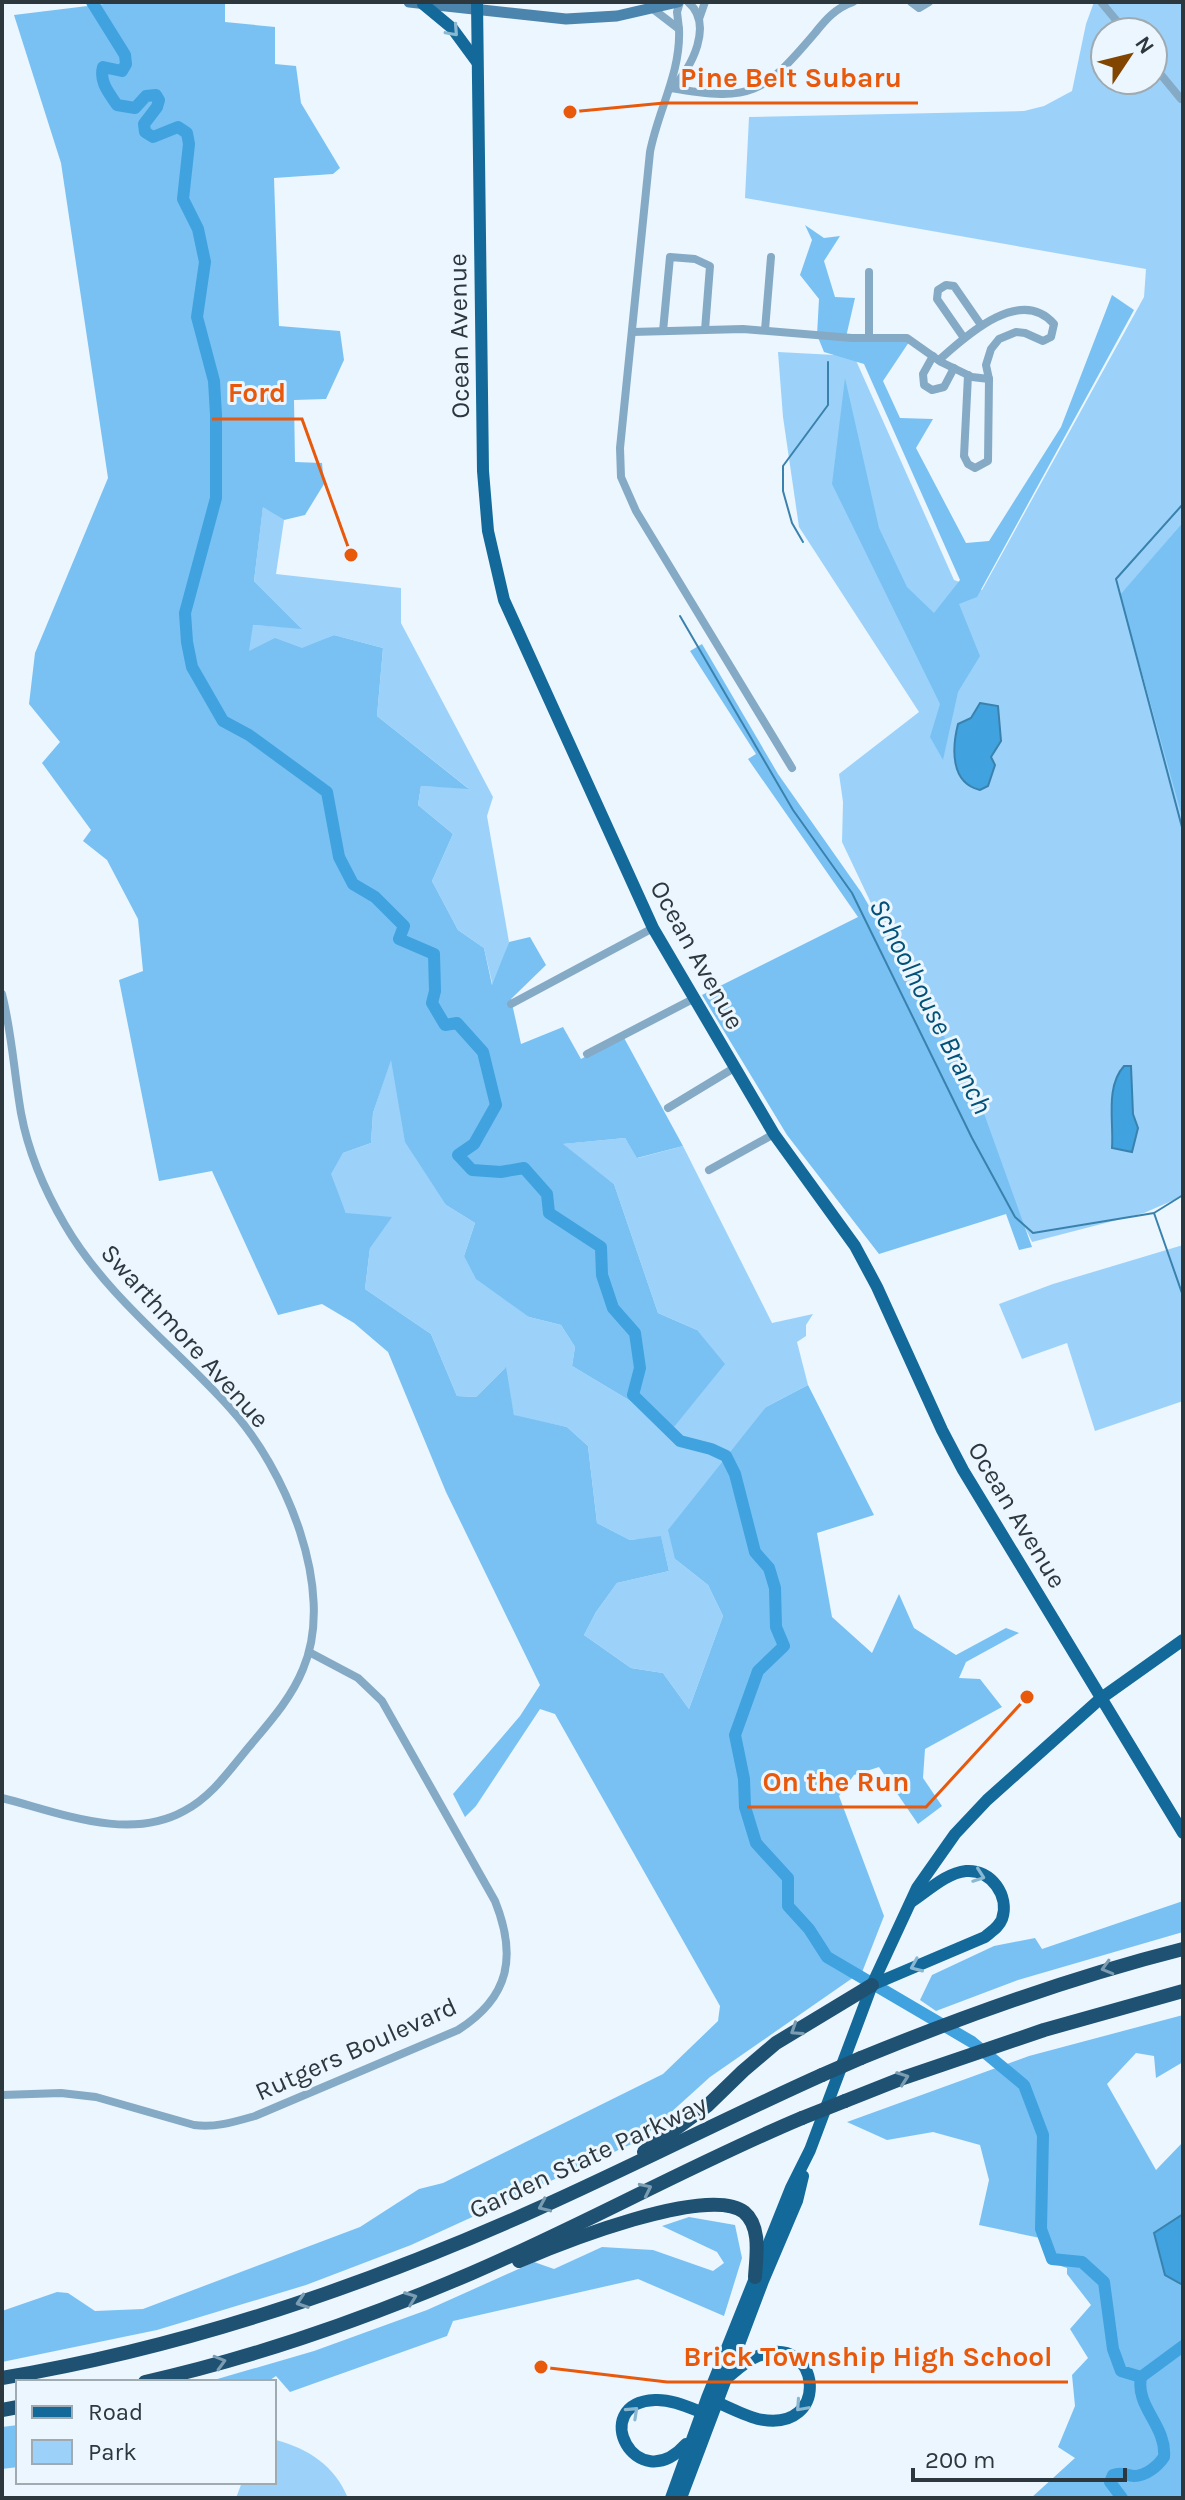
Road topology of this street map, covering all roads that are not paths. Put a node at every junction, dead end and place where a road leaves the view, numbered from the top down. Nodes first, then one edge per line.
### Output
1 (409, 2) edge
2 (679, 2) edge
3 (688, 2) edge
4 (705, 2) edge
5 (853, 2) edge
6 (911, 2) edge
7 (929, 2) edge
8 (423, 4) edge
9 (477, 6) edge
10 (653, 9) junction
11 (699, 19) junction
12 (679, 29) junction
13 (478, 63) junction
14 (674, 69) junction
15 (684, 73) junction
16 (671, 88) junction
17 (771, 257) dead end
18 (869, 272) dead end
19 (981, 325) junction
20 (705, 330) junction
21 (765, 330) junction
22 (663, 331) junction
23 (632, 332) junction
24 (869, 337) junction
25 (964, 338) junction
26 (936, 358) junction
27 (954, 368) junction
28 (968, 375) junction
29 (989, 379) junction
30 (792, 768) dead end
31 (653, 928) junction
32 (2, 994) edge
33 (693, 999) junction
34 (511, 1004) dead end
35 (587, 1054) dead end
36 (734, 1068) junction
37 (668, 1108) dead end
38 (774, 1134) junction
39 (709, 1170) dead end
40 (1183, 1640) edge
41 (309, 1652) junction
42 (1100, 1699) junction
43 (2, 1798) edge
44 (1183, 1833) edge
45 (911, 1902) junction
46 (1183, 1949) edge
47 (868, 1989) junction
48 (1183, 1991) edge
49 (2, 2095) edge
50 (810, 2150) junction
51 (614, 2173) junction
52 (475, 2271) junction
53 (755, 2277) junction
54 (2, 2378) edge
55 (727, 2378) junction
56 (152, 2380) edge
57 (712, 2400) junction
58 (707, 2415) junction
59 (695, 2432) junction
60 (671, 2498) edge
61 (681, 2498) edge

1 - 8 main road
2 - 10 main road
2 - 12 street
3 - 11 street
4 - 11 street
5 - 16 street
6 - 7 street
8 - 9 main road
8 -> 13 main road
9 - 10 main road
9 - 13 main road, Ocean Avenue
10 - 12 street
11 - 15 street
12 - 14 street
13 - 31 main road, Ocean Avenue
14 - 15 street
14 - 16 street
15 - 16 street
16 - 23 street
17 - 21 street
18 - 24 street
19 - 25 street
19 - 25 street
19 - 29 street
20 - 21 street
20 - 22 street
20 - 22 street
21 - 24 street
22 - 23 street
23 - 30 street
24 - 26 street
25 - 26 street
26 - 27 street
26 - 27 street
27 - 28 street
28 - 29 street
28 - 29 street
31 - 33 main road, Ocean Avenue
31 - 34 street
32 - 41 street, Swarthmore Avenue
33 - 35 street
33 - 36 main road, Ocean Avenue
36 - 37 street
36 - 38 main road, Ocean Avenue
38 - 39 street
38 - 42 main road, Ocean Avenue
40 - 42 main road
41 - 43 street, Swarthmore Avenue
41 - 49 street, Rutgers Boulevard
42 - 44 main road, Ocean Avenue
42 - 45 main road
45 - 47 main road
45 -> 47 main road
46 -> 51 highway, Garden State Parkway, bridge
47 - 50 main road
47 -> 51 highway
52 -> 48 highway, Garden State Parkway, bridge
50 - 53 main road
50 - 55 main road
51 -> 54 highway, Garden State Parkway
52 - 53 highway
56 -> 52 highway, Garden State Parkway
53 - 57 main road
55 - 57 main road
55 -> 57 main road
57 - 58 main road
58 - 59 main road
59 -> 58 main road
58 - 61 main road
59 - 60 main road

